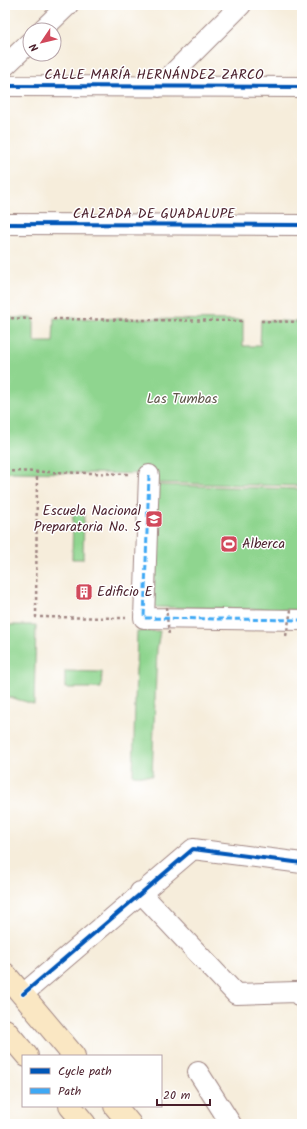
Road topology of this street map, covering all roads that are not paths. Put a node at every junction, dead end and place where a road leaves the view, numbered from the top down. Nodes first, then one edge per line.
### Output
1 (68, 5) edge
2 (241, 5) edge
3 (50, 22) edge
4 (22, 50) edge
5 (5, 66) edge
6 (5, 86) edge
7 (159, 86) junction
8 (302, 87) edge
9 (5, 224) edge
10 (302, 225) edge
11 (149, 475) road end
12 (297, 615) edge
13 (302, 863) edge
14 (140, 892) junction
15 (5, 974) edge
16 (23, 994) junction
17 (302, 998) edge
18 (5, 1030) edge
19 (26, 1055) edge
20 (73, 1055) edge
21 (198, 1072) dead end
22 (71, 1107) edge
23 (116, 1107) edge
24 (85, 1124) edge
25 (130, 1124) edge
26 (231, 1124) edge

1 - 3 street
2 - 7 street
4 - 5 street
6 - 7 street, CALLE MARÍA HERNÁNDEZ ZARCO
7 - 8 street, CALLE MARÍA HERNÁNDEZ ZARCO
9 - 10 street, CALZADA DE GUADALUPE
11 - 12 street
13 - 14 street
14 - 16 street
14 - 17 street
15 - 16 main road
16 - 20 main road
18 - 19 main road
21 - 26 street
22 - 24 main road
23 - 25 main road

